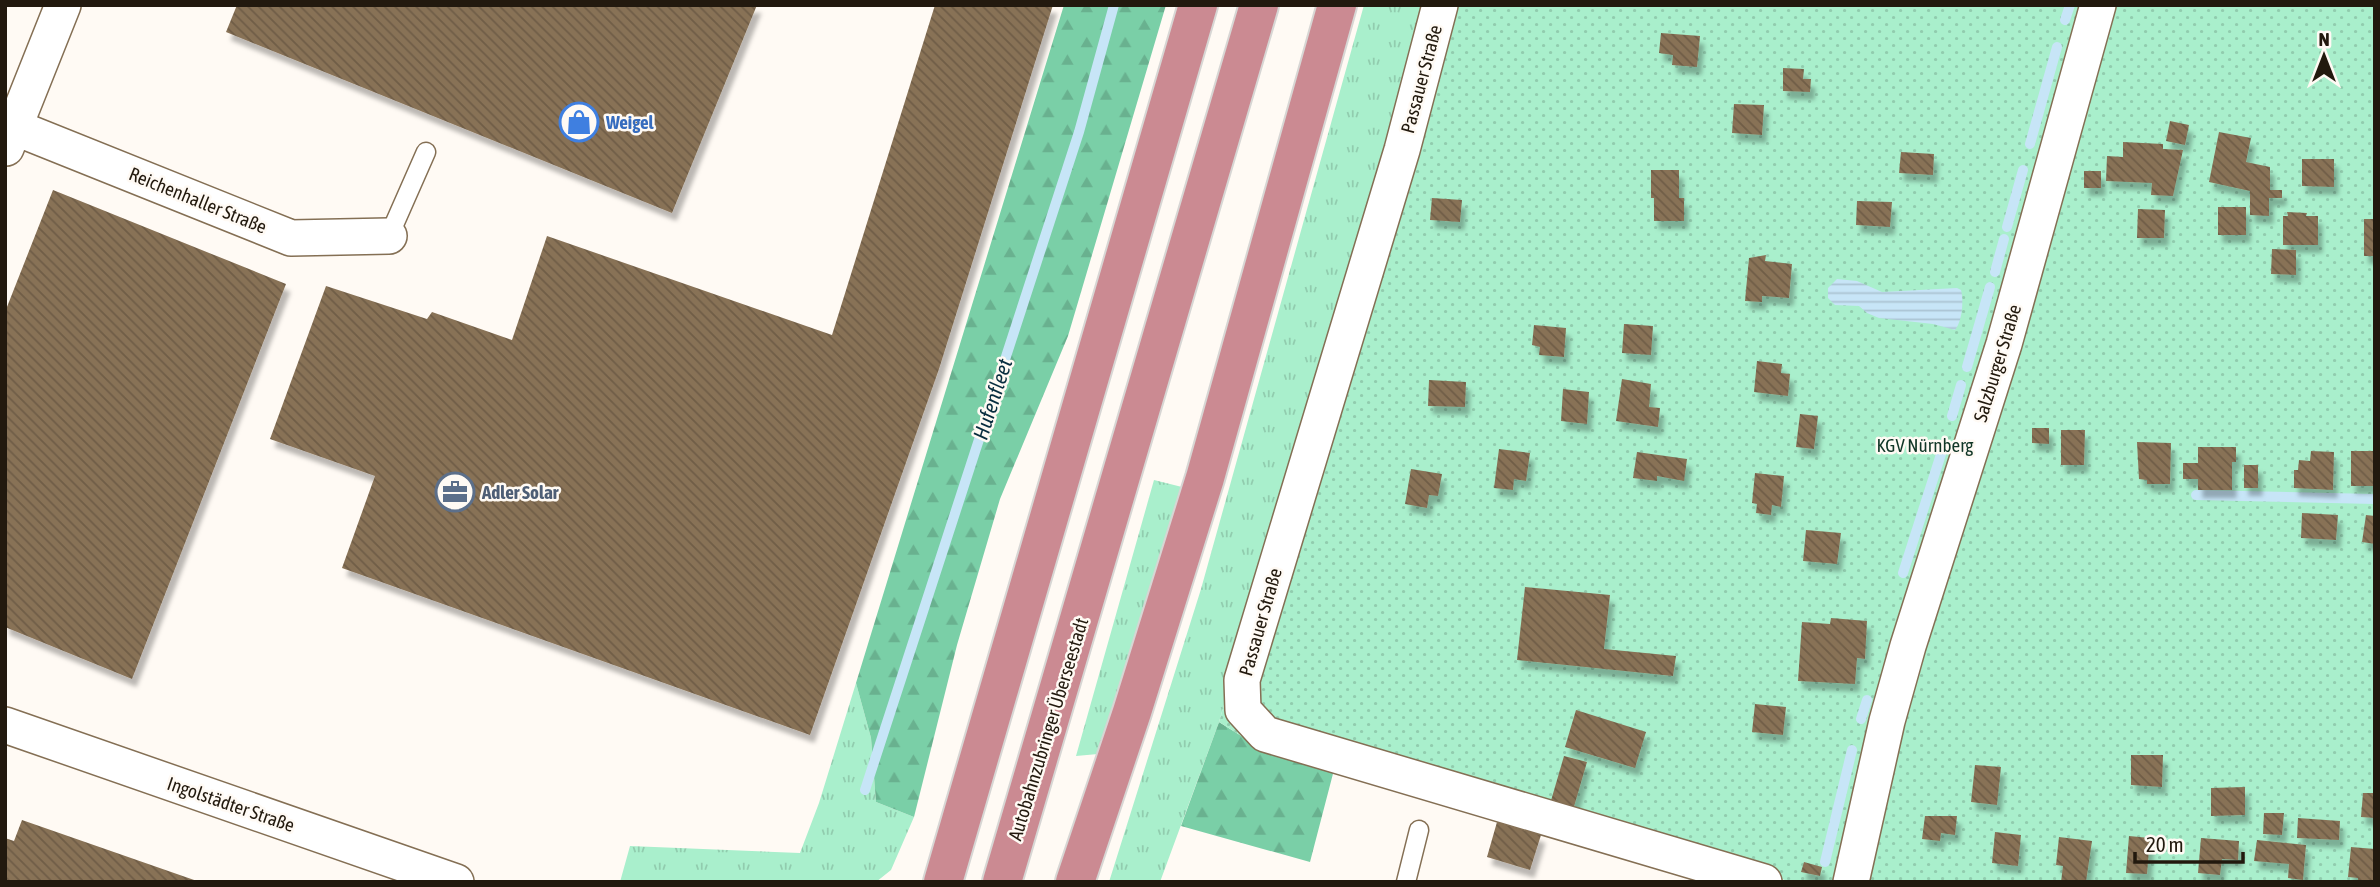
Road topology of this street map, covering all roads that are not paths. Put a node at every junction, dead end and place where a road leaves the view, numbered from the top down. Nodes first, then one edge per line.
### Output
1 (63, 5) edge
2 (1198, 5) edge
3 (1259, 5) edge
4 (1440, 5) edge
5 (2098, 5) edge
6 (1326, 12) edge
7 (10, 138) edge
8 (426, 152) dead end
9 (389, 236) joint
10 (5, 725) edge
11 (1419, 830) dead end
12 (946, 871) edge
13 (456, 882) edge
14 (919, 882) edge
15 (1002, 882) edge
16 (1074, 882) edge
17 (1406, 882) edge
18 (1764, 882) edge
19 (1851, 882) edge

1 - 7 street
2 - 12 highway
3 - 15 highway, Autobahnzubringer Überseestadt
4 - 18 street, Passauer Straße
5 - 19 street, Salzburger Straße
6 - 16 highway
7 - 9 street, Reichenhaller Straße
8 - 9 lane
10 - 13 street, Ingolstädter Straße
11 - 17 lane
12 - 14 highway

